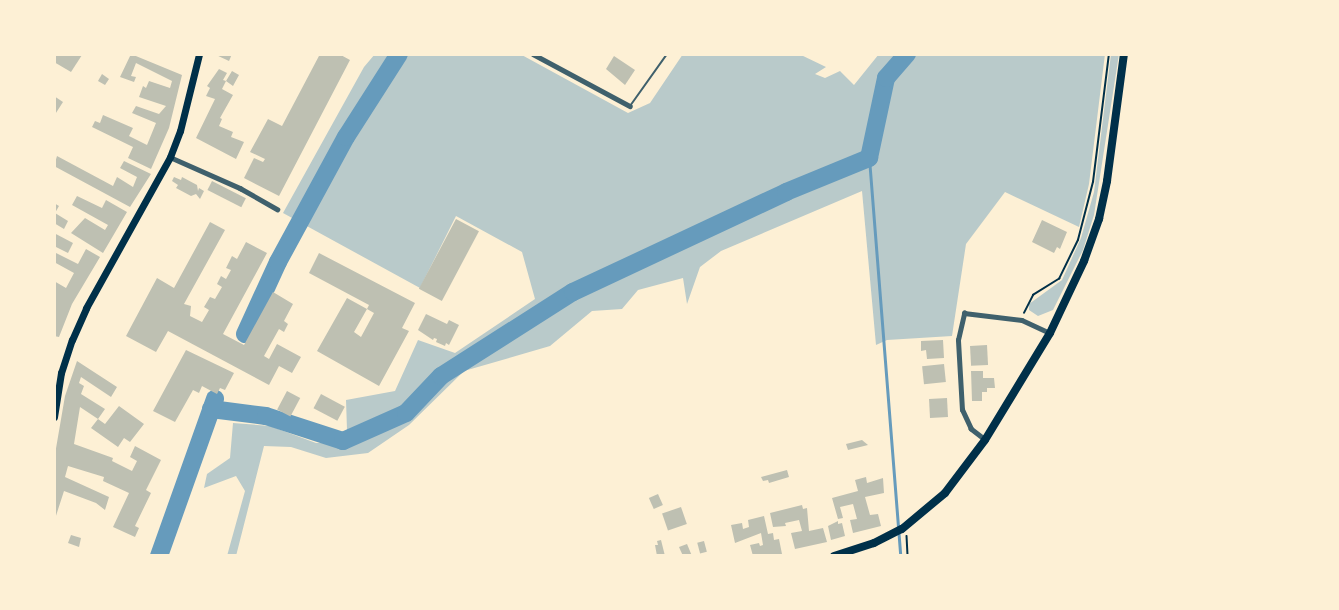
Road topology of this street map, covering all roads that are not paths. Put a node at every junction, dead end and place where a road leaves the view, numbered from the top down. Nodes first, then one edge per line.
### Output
1 (199, 54) edge
2 (533, 54) edge
3 (667, 54) edge
4 (1124, 54) edge
5 (630, 106) joint
6 (170, 157) junction
7 (277, 209) dead end
8 (1050, 333) junction
9 (54, 417) edge
10 (985, 440) junction
11 (834, 556) edge

1 - 6 main road
2 - 5 street
3 - 5 lane
4 - 8 main road
6 - 7 street
6 - 9 main road
8 - 10 main road
8 - 10 street
10 - 11 main road

